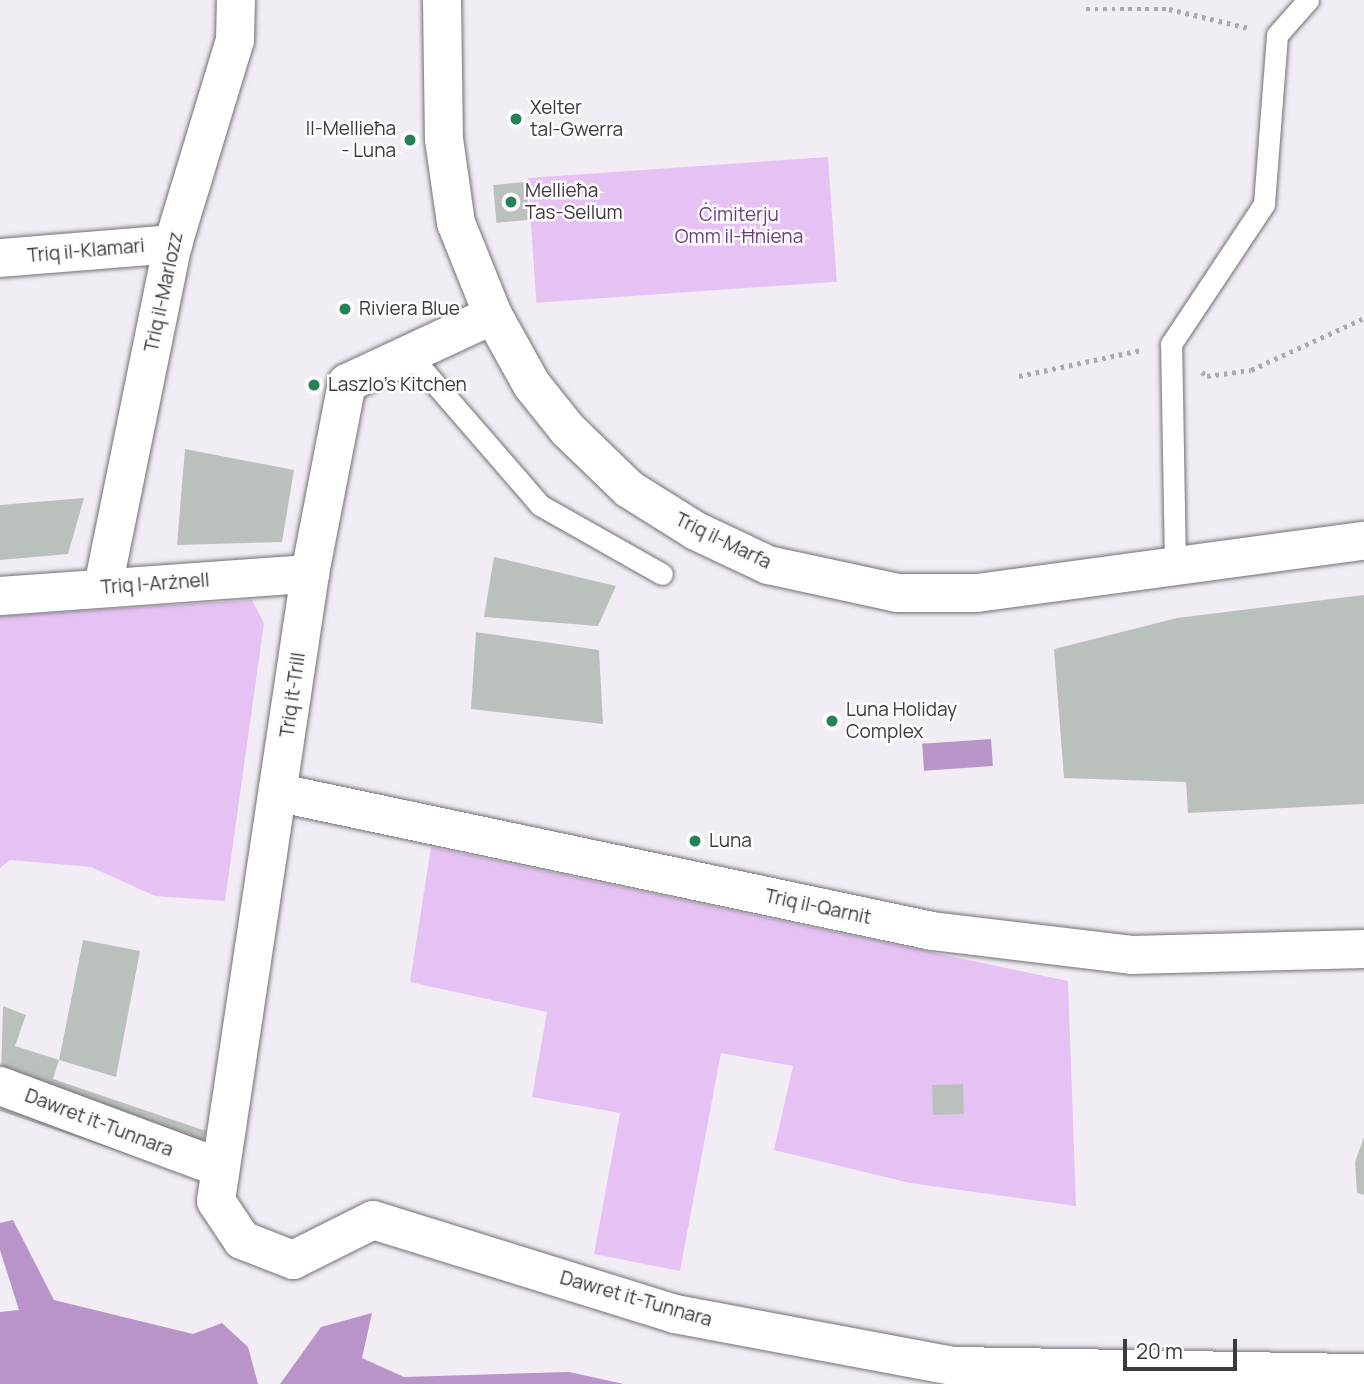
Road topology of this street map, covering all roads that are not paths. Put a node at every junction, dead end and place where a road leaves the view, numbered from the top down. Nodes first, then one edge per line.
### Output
1 (236, 0) edge
2 (442, 0) edge
3 (1308, 0) edge
4 (173, 244) junction
5 (0, 258) edge
6 (494, 315) junction
7 (411, 356) junction
8 (1364, 541) edge
9 (1175, 566) junction
10 (310, 574) junction
11 (662, 574) dead end
12 (103, 587) junction
13 (0, 596) edge
14 (280, 793) junction
15 (1364, 949) edge
16 (0, 1086) edge
17 (220, 1168) junction
18 (1364, 1373) edge

1 - 4 street, Triq il-Marlozz
2 - 6 street, Triq il-Marfa
3 - 9 lane
4 - 5 street, Triq il-Klamari
4 - 12 street, Triq il-Marlozz
6 - 7 street, Triq it-Trill
6 - 9 street, Triq il-Marfa
7 - 10 street, Triq it-Trill
7 - 11 lane
8 - 9 street, Triq il-Marfa
10 - 12 street, Triq l-Arżnell
10 - 14 street, Triq it-Trill
12 - 13 street, Triq l-Arżnell
14 - 15 street, Triq il-Qarnit
14 - 17 street, Triq it-Trill
16 - 17 street, Dawret it-Tunnara
17 - 18 street, Dawret it-Tunnara

